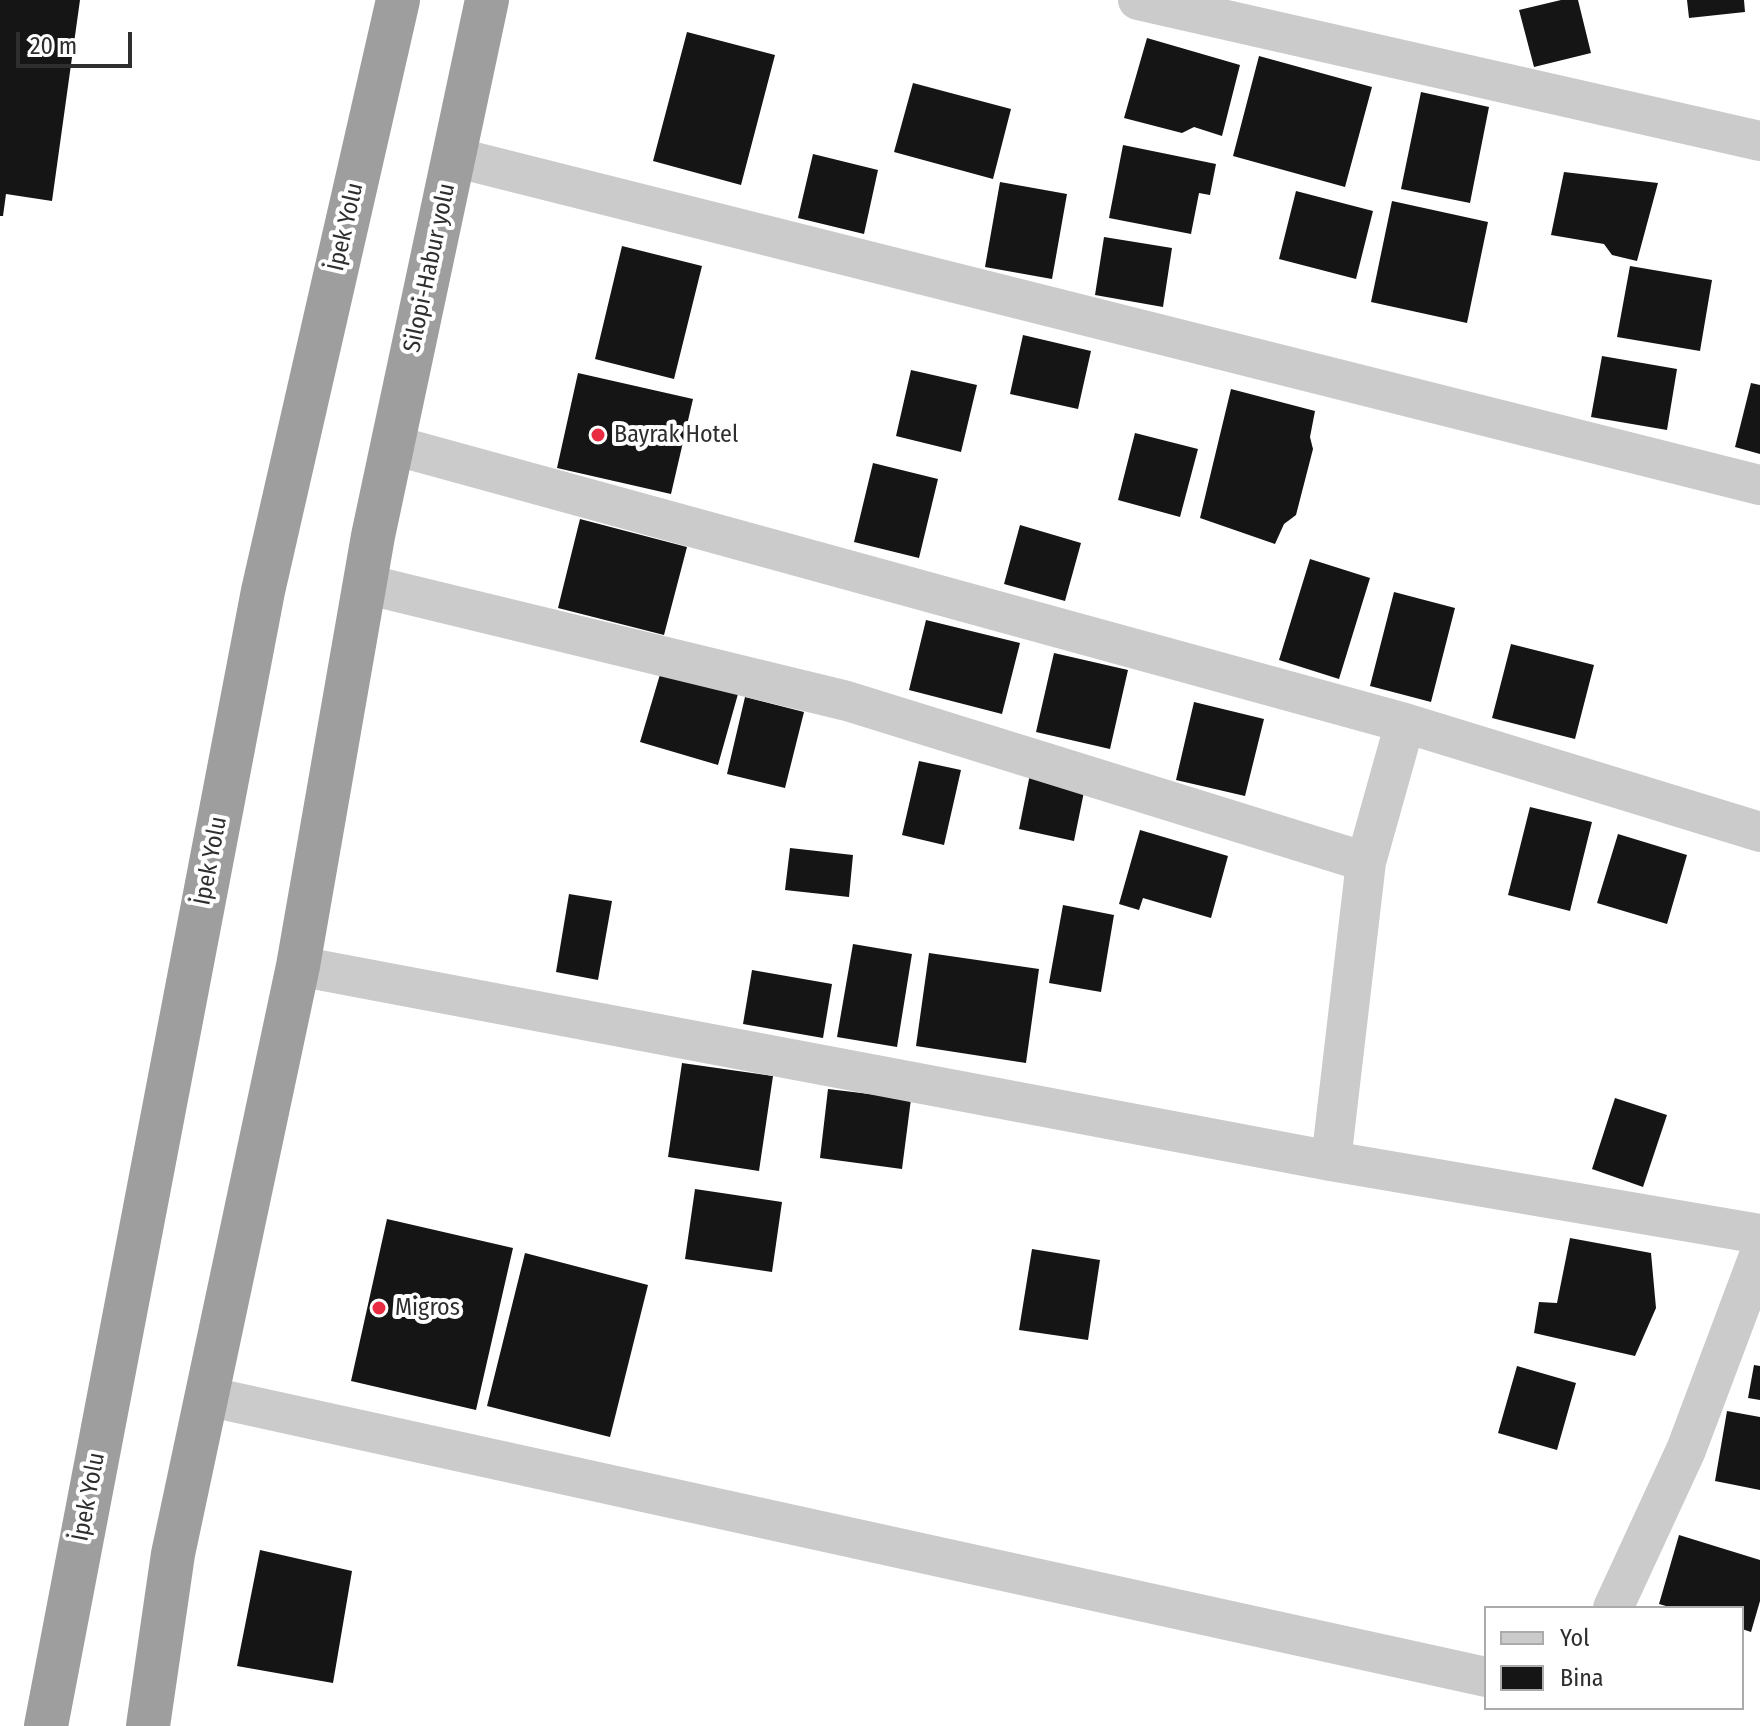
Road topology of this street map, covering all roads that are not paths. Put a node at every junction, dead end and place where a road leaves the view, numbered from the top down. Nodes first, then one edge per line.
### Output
1 (398, 0) edge
2 (487, 0) edge
3 (1138, 0) edge
4 (1760, 141) edge
5 (454, 157) junction
6 (393, 445) junction
7 (1760, 485) edge
8 (365, 584) junction
9 (1405, 723) junction
10 (1760, 832) edge
11 (1366, 862) junction
12 (298, 966) junction
13 (1331, 1161) junction
14 (1760, 1234) edge
15 (1760, 1253) edge
16 (206, 1396) junction
17 (1614, 1606) edge
18 (1484, 1677) edge
19 (46, 1726) edge
20 (148, 1726) edge

1 - 19 highway, İpek Yolu
2 - 5 highway, Silopi-Habur yolu
3 - 4 street
5 - 6 highway, Silopi-Habur yolu
5 - 7 street
6 - 8 highway, Silopi-Habur yolu
6 - 9 street
8 - 11 street
8 - 12 highway, Silopi-Habur yolu
9 - 10 street
9 - 11 street
11 - 13 street
12 - 13 street
12 - 16 highway, Silopi-Habur yolu
13 - 14 street
15 - 17 street
16 - 18 street
16 - 20 highway, Silopi-Habur yolu

